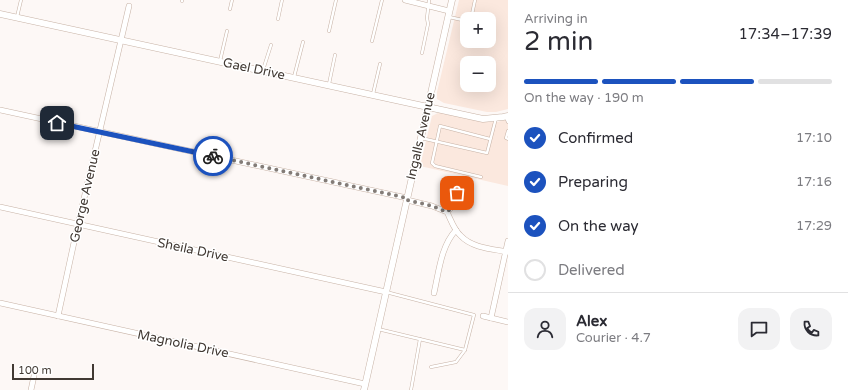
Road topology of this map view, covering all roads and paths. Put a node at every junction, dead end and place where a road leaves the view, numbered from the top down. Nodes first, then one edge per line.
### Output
1 (21, 0) edge
2 (232, 0) edge
3 (282, 0) edge
4 (336, 0) edge
5 (382, 0) edge
6 (405, 0) edge
7 (452, 0) edge
8 (475, 0) edge
9 (429, 3) edge
10 (129, 6) dead end
11 (230, 9) dead end
12 (472, 12) edge
13 (0, 14) edge
14 (449, 14) junction
15 (17, 18) junction
16 (460, 18) edge
17 (278, 19) dead end
18 (227, 31) dead end
19 (329, 31) dead end
20 (121, 40) junction
21 (372, 41) dead end
22 (303, 42) dead end
23 (271, 45) dead end
24 (422, 53) dead end
25 (335, 55) dead end
26 (220, 61) junction
27 (380, 64) dead end
28 (263, 71) junction
29 (294, 77) junction
30 (329, 85) junction
31 (373, 94) junction
32 (428, 106) junction
33 (0, 110) edge
34 (496, 118) junction
35 (507, 118) edge
36 (508, 131) edge
37 (100, 132) junction
38 (421, 138) junction
39 (490, 139) junction
40 (508, 139) edge
41 (437, 142) junction
42 (481, 177) dead end
43 (459, 183) dead end
44 (407, 199) junction
45 (0, 207) edge
46 (447, 212) junction
47 (78, 224) junction
48 (456, 230) junction
49 (508, 241) edge
50 (507, 252) edge
51 (386, 292) junction
52 (434, 293) dead end
53 (0, 303) edge
54 (58, 316) junction
55 (483, 316) dead end
56 (491, 318) junction
57 (508, 322) edge
58 (378, 329) junction
59 (420, 339) junction
60 (465, 350) junction
61 (431, 367) dead end
62 (34, 376) dead end
63 (365, 387) edge
64 (31, 390) edge
65 (411, 390) edge

1 - 15 lane
2 - 11 lane
3 - 17 lane
4 - 19 lane
5 - 21 lane
6 - 9 street
7 - 14 street, Ingalls Avenue
8 - 12 lane
9 - 14 street
9 - 24 lane
10 - 20 street, George Avenue
13 - 15 street, Gael Drive
14 - 16 lane
14 - 32 street, Ingalls Avenue
15 - 20 street, Gael Drive
18 - 26 lane
20 - 26 street, Gael Drive
20 - 37 street, George Avenue
22 - 29 lane
23 - 28 lane
25 - 30 lane
26 - 28 street, Gael Drive
27 - 31 lane
28 - 29 street, Gael Drive
29 - 30 street, Gael Drive
30 - 31 street, Gael Drive
31 - 32 street, Gael Drive
32 - 34 street, Gael Drive
32 - 38 street, Ingalls Avenue
33 - 37 street
34 - 35 street, Gael Drive
34 - 39 lane
36 - 40 lane
37 - 44 street
37 - 47 street, George Avenue
38 - 41 lane
38 - 44 street, Ingalls Avenue
39 - 41 lane
39 - 41 lane
41 - 42 lane
43 - 46 street
44 - 46 street
44 - 51 street, Ingalls Avenue
45 - 47 street, Sheila Drive
46 - 48 street
47 - 51 street, Sheila Drive
47 - 54 street, George Avenue
48 - 50 street
48 - 52 street
49 - 50 street
50 - 56 street
51 - 58 street, Ingalls Avenue
51 - 60 lane
53 - 54 street, Magnolia Drive
54 - 63 street, Magnolia Drive
55 - 56 street
56 - 57 street
58 - 59 lane
58 - 63 street, Ingalls Avenue
59 - 60 lane
59 - 65 lane
60 - 61 lane
62 - 64 street

